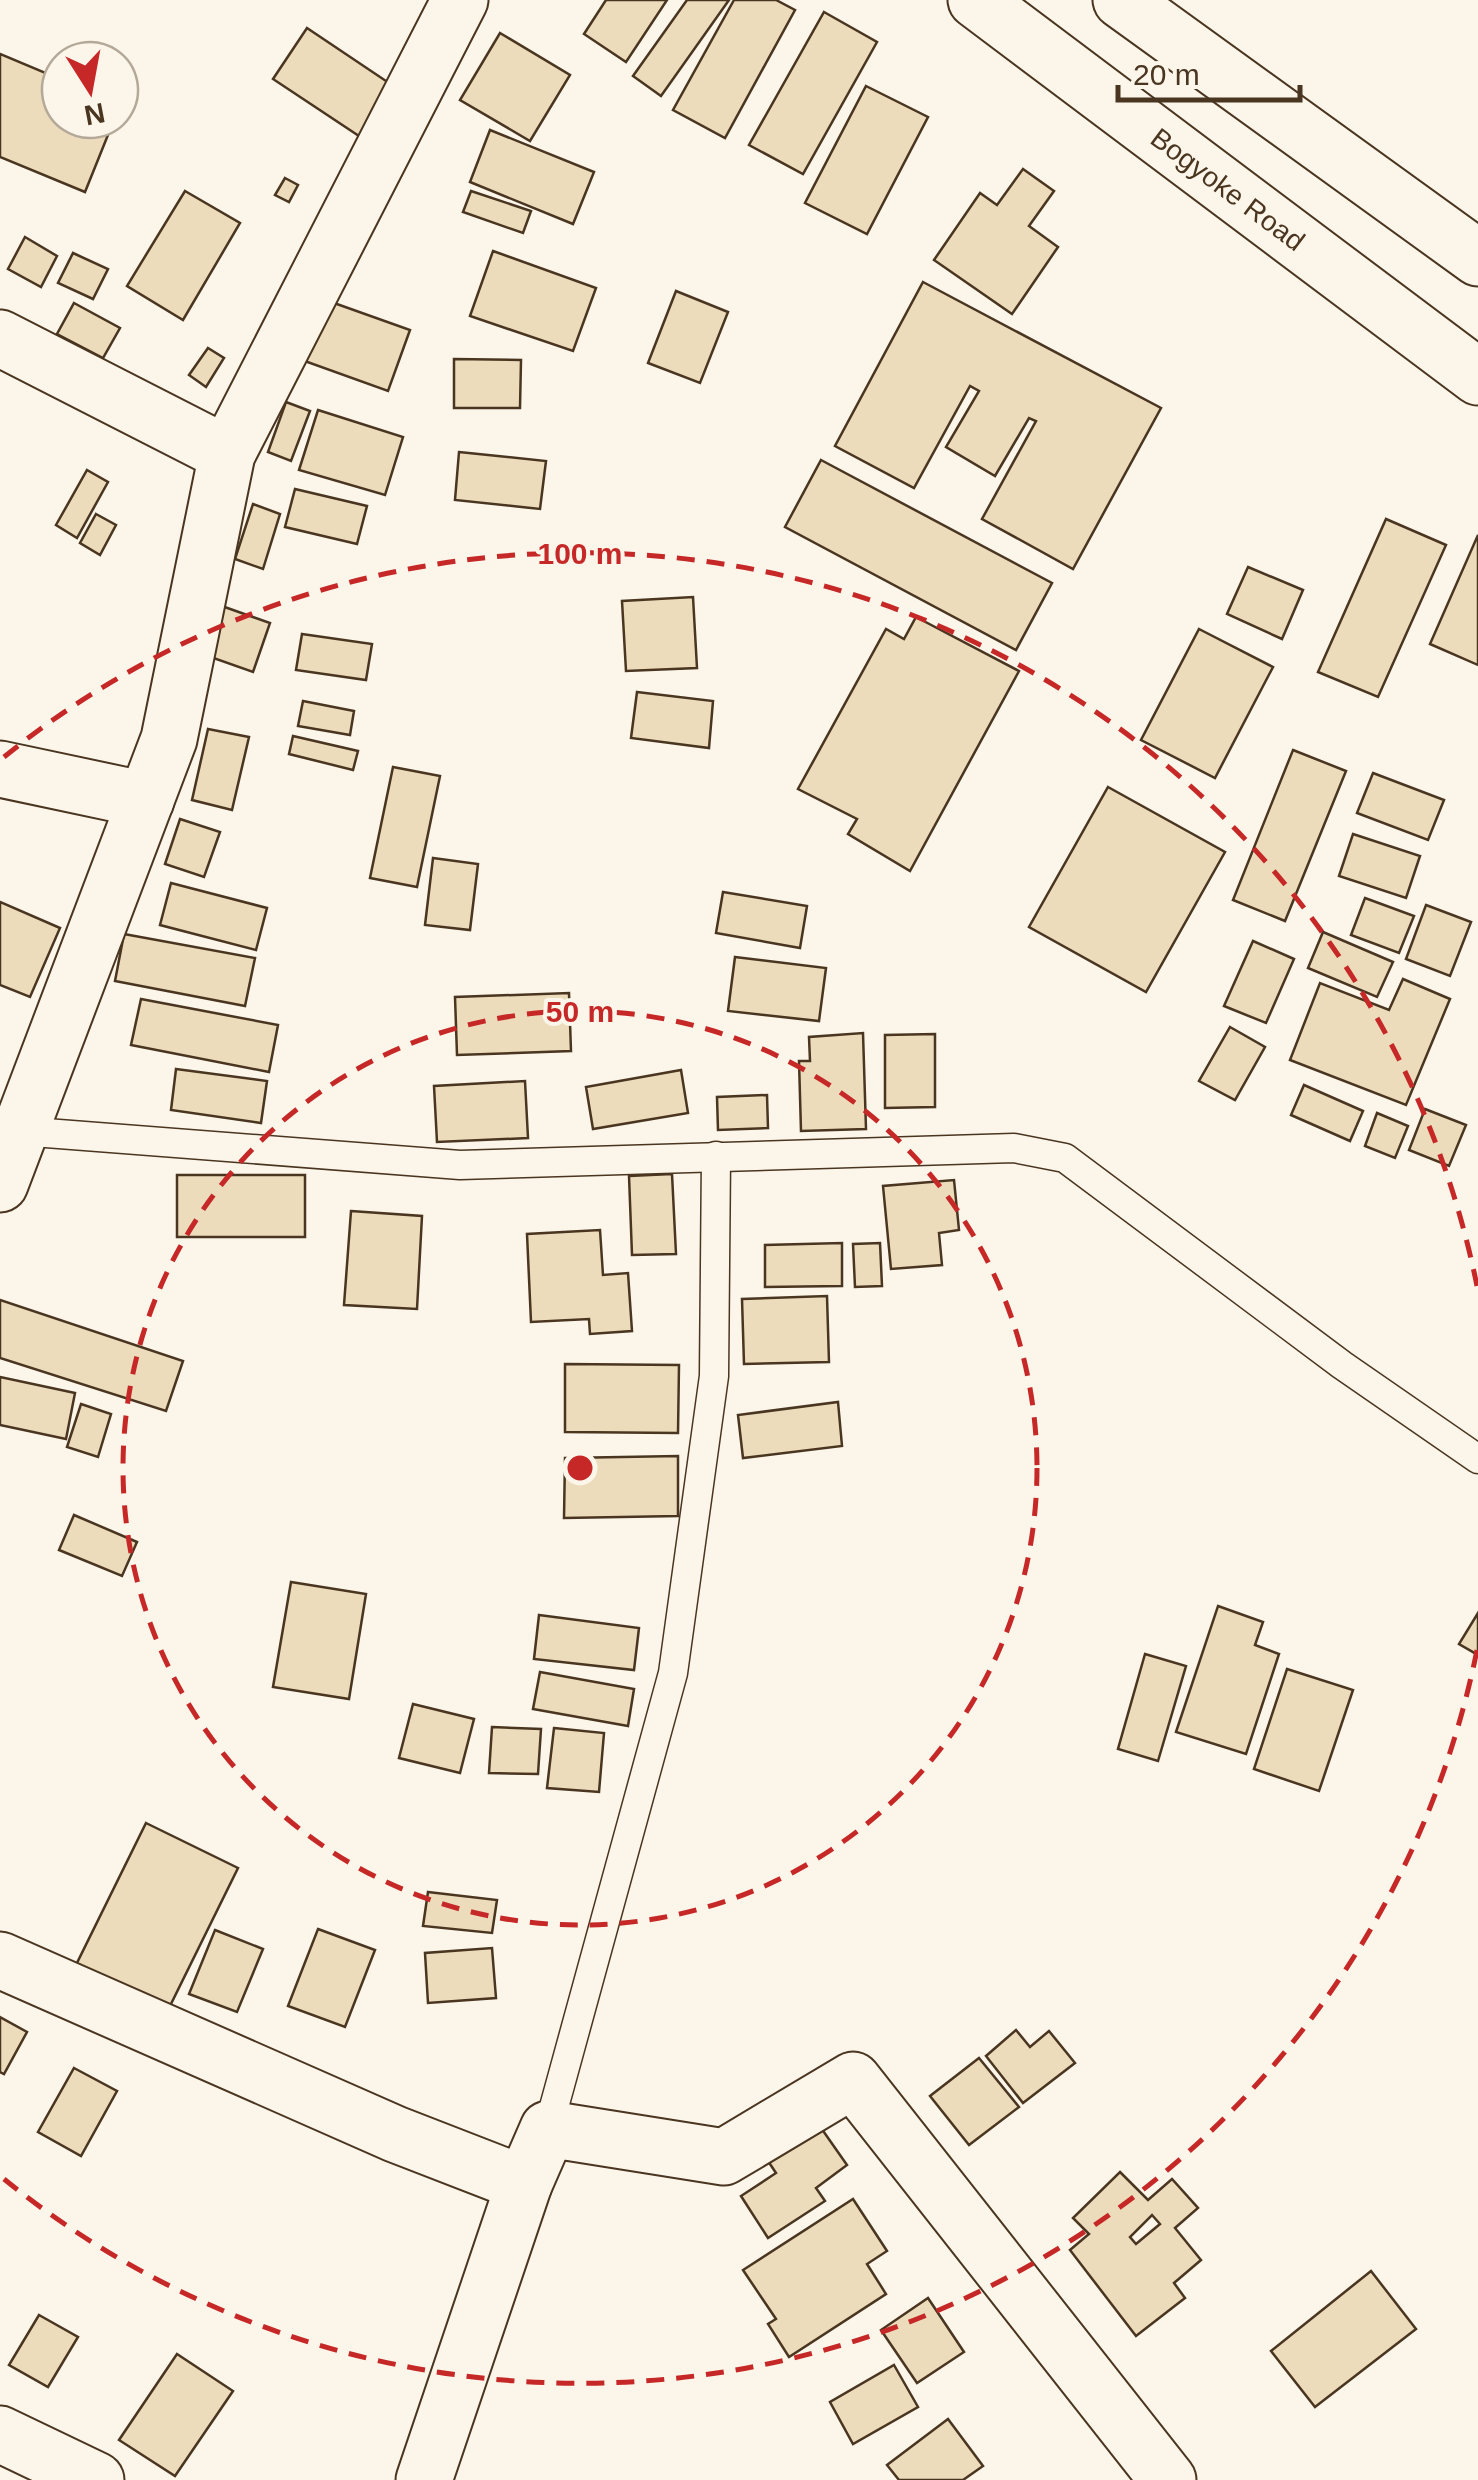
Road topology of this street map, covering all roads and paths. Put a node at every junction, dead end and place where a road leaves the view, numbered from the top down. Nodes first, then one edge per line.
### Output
1 (460, 0) edge
2 (976, 0) edge
3 (1121, 0) edge
4 (1478, 258) edge
5 (0, 338) edge
6 (1478, 377) edge
7 (226, 454) junction
8 (0, 769) edge
9 (146, 800) junction
10 (20, 1132) junction
11 (716, 1156) junction
12 (0, 1184) edge
13 (1478, 1460) edge
14 (0, 1960) edge
15 (548, 2129) junction
16 (524, 2184) junction
17 (0, 2434) edge
18 (96, 2480) edge
19 (424, 2480) edge
20 (1168, 2480) edge

1 - 7 street
2 - 6 street, Bogyoke Road
3 - 4 street
5 - 7 street
7 - 9 street
8 - 9 street
9 - 10 street
10 - 11 lane
10 - 12 street
11 - 13 lane
11 - 15 lane
14 - 16 street
15 - 16 street
15 - 20 street
16 - 19 street
17 - 18 street

